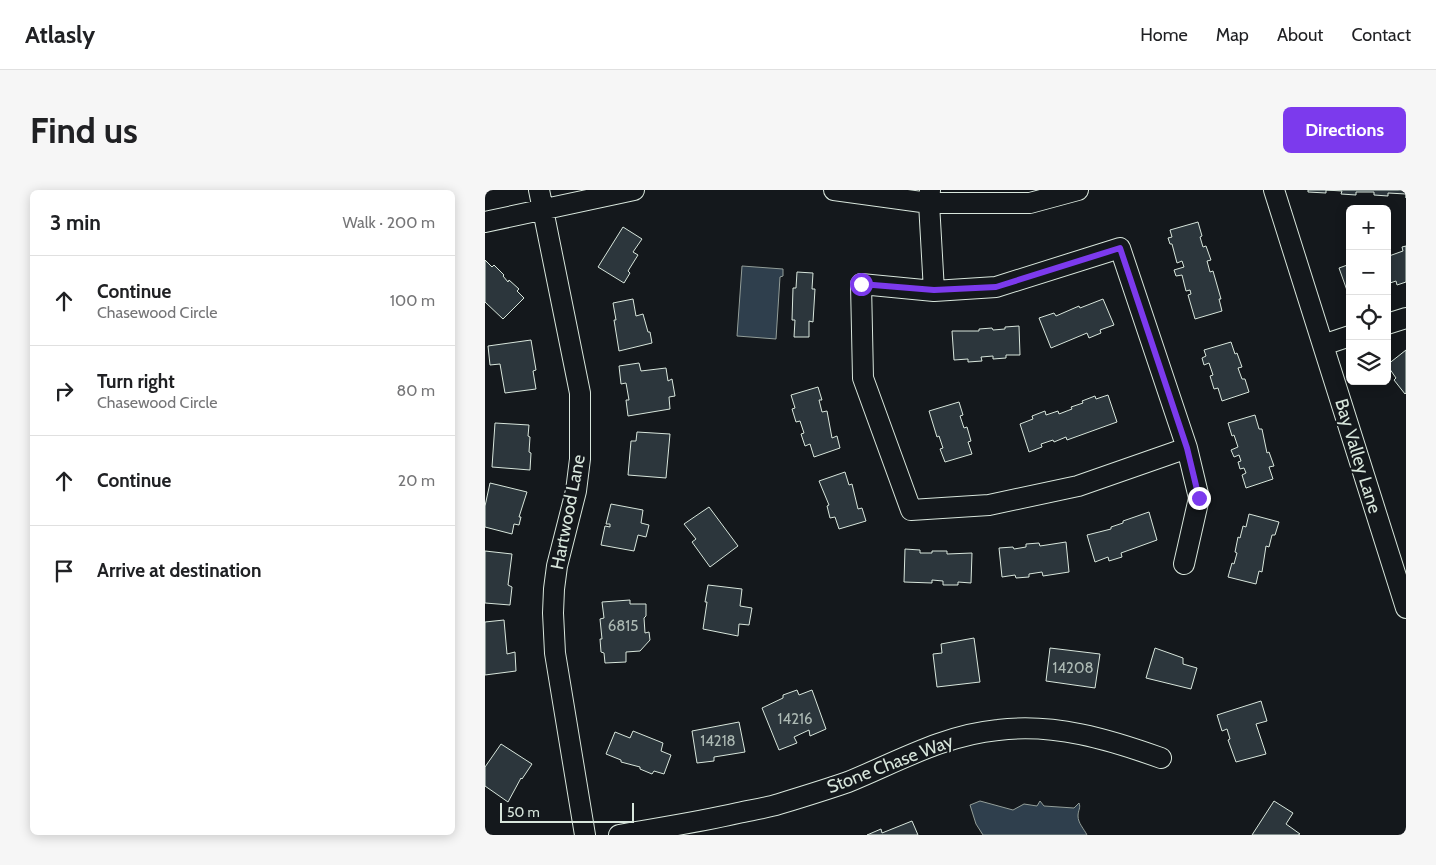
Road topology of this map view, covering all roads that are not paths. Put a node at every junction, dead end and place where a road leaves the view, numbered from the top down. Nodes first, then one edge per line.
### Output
1 (634, 190) edge
2 (834, 190) edge
3 (1078, 190) edge
4 (1274, 190) edge
5 (929, 197) edge
6 (541, 200) edge
7 (485, 222) edge
8 (934, 290) junction
9 (1406, 318) edge
10 (1391, 323) edge
11 (1346, 337) edge
12 (1323, 345) junction
13 (1187, 448) junction
14 (1184, 564) dead end
15 (1406, 608) edge
16 (1161, 758) dead end
17 (585, 835) edge
18 (619, 835) edge

1 - 6 street
2 - 5 street
3 - 5 street
4 - 12 street, Bay Valley Lane
5 - 8 street
6 - 7 street
6 - 17 street, Hartwood Lane
8 - 13 street
8 - 13 street
9 - 10 street
11 - 12 street
12 - 15 street, Bay Valley Lane
13 - 14 street
16 - 18 street, Stone Chase Way

